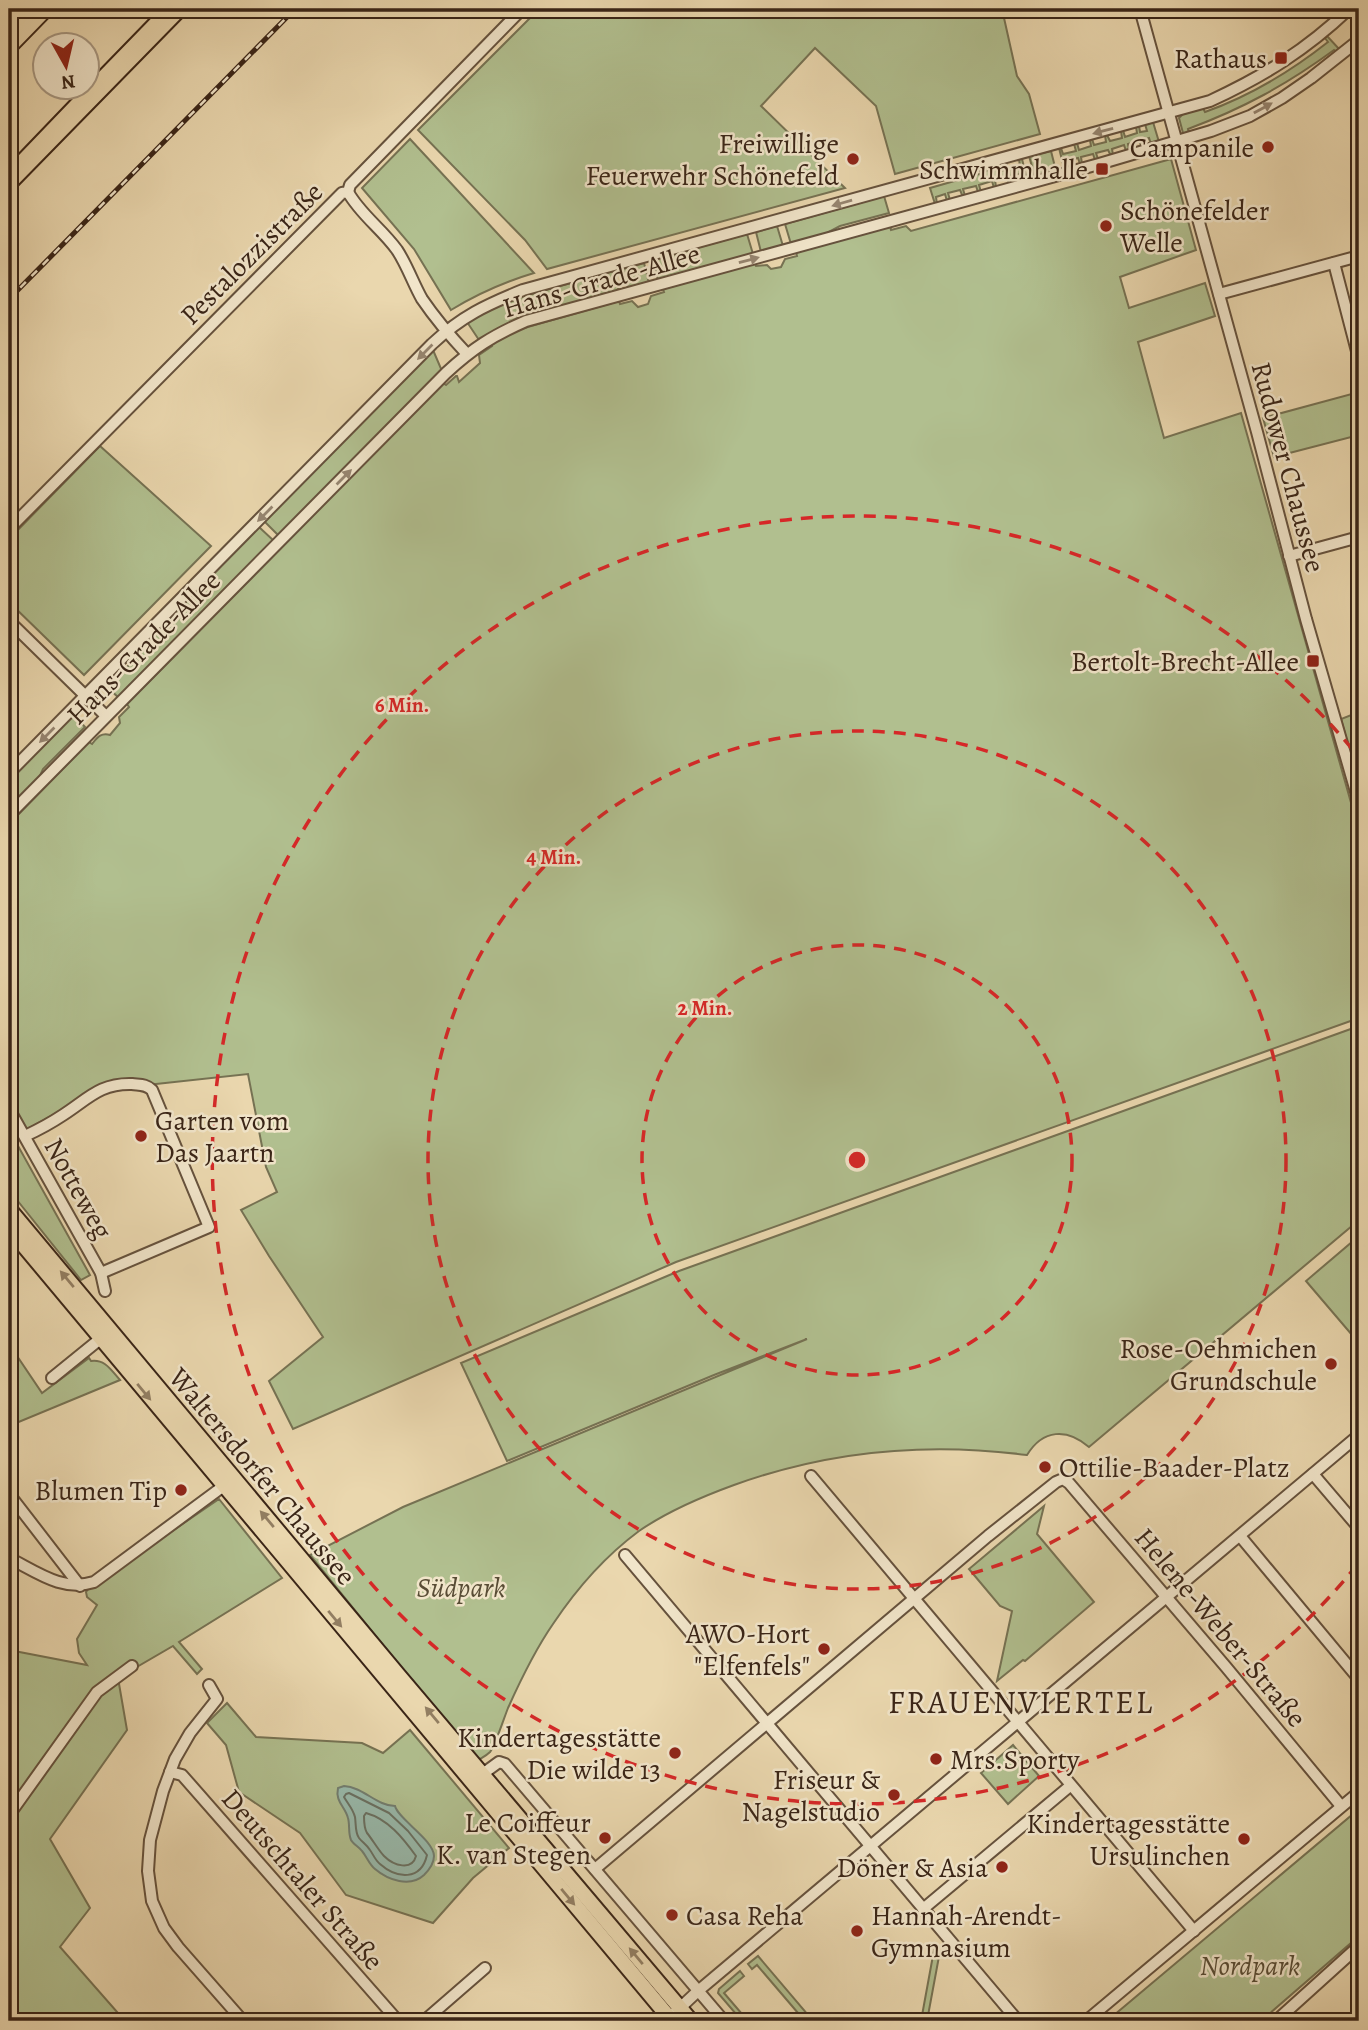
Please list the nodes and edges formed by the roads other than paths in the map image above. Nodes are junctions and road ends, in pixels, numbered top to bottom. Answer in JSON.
{"nodes":[{"id":1,"x":29,"y":9,"type":"edge"},
{"id":2,"x":46,"y":9,"type":"edge"},
{"id":3,"x":522,"y":9,"type":"edge"},
{"id":4,"x":1140,"y":9,"type":"edge"},
{"id":5,"x":1349,"y":9,"type":"edge"},
{"id":6,"x":9,"y":29,"type":"edge"},
{"id":7,"x":1359,"y":40,"type":"edge"},
{"id":8,"x":9,"y":47,"type":"edge"},
{"id":9,"x":1169,"y":113,"type":"junction"},
{"id":10,"x":1177,"y":142,"type":"junction"},
{"id":11,"x":348,"y":192,"type":"junction"},
{"id":12,"x":1359,"y":256,"type":"edge"},
{"id":13,"x":1334,"y":263,"type":"junction"},
{"id":14,"x":1219,"y":294,"type":"junction"},
{"id":15,"x":446,"y":331,"type":"junction"},
{"id":16,"x":467,"y":354,"type":"junction"},
{"id":17,"x":1359,"y":359,"type":"edge"},
{"id":18,"x":9,"y":529,"type":"edge"},
{"id":19,"x":1359,"y":537,"type":"edge"},
{"id":20,"x":1289,"y":556,"type":"junction"},
{"id":21,"x":9,"y":621,"type":"edge"},
{"id":22,"x":85,"y":696,"type":"junction"},
{"id":23,"x":106,"y":716,"type":"junction"},
{"id":24,"x":9,"y":773,"type":"edge"},
{"id":25,"x":1359,"y":802,"type":"edge"},
{"id":26,"x":9,"y":815,"type":"edge"},
{"id":27,"x":9,"y":1109,"type":"edge"},
{"id":28,"x":25,"y":1136,"type":"junction"},
{"id":29,"x":9,"y":1209,"type":"edge"},
{"id":30,"x":9,"y":1228,"type":"edge"},
{"id":31,"x":101,"y":1273,"type":"junction"},
{"id":32,"x":104,"y":1291,"type":"dead end"},
{"id":33,"x":105,"y":1336,"type":"junction"},
{"id":34,"x":52,"y":1378,"type":"dead end"},
{"id":35,"x":1359,"y":1435,"type":"edge"},
{"id":36,"x":1313,"y":1474,"type":"junction"},
{"id":37,"x":811,"y":1476,"type":"dead end"},
{"id":38,"x":229,"y":1482,"type":"junction"},
{"id":39,"x":9,"y":1494,"type":"edge"},
{"id":40,"x":1359,"y":1528,"type":"edge"},
{"id":41,"x":1240,"y":1536,"type":"junction"},
{"id":42,"x":625,"y":1555,"type":"dead end"},
{"id":43,"x":9,"y":1558,"type":"edge"},
{"id":44,"x":80,"y":1586,"type":"junction"},
{"id":45,"x":1166,"y":1598,"type":"junction"},
{"id":46,"x":915,"y":1599,"type":"junction"},
{"id":47,"x":132,"y":1666,"type":"dead end"},
{"id":48,"x":1359,"y":1679,"type":"edge"},
{"id":49,"x":209,"y":1685,"type":"dead end"},
{"id":50,"x":766,"y":1723,"type":"junction"},
{"id":51,"x":1018,"y":1723,"type":"junction"},
{"id":52,"x":170,"y":1772,"type":"junction"},
{"id":53,"x":477,"y":1778,"type":"junction"},
{"id":54,"x":1070,"y":1786,"type":"junction"},
{"id":55,"x":1359,"y":1792,"type":"edge"},
{"id":56,"x":1342,"y":1807,"type":"junction"},
{"id":57,"x":9,"y":1815,"type":"edge"},
{"id":58,"x":871,"y":1847,"type":"junction"},
{"id":59,"x":595,"y":1869,"type":"junction"},
{"id":60,"x":923,"y":1909,"type":"junction"},
{"id":61,"x":1194,"y":1931,"type":"junction"},
{"id":62,"x":1359,"y":1946,"type":"edge"},
{"id":63,"x":485,"y":1968,"type":"dead end"},
{"id":64,"x":698,"y":1991,"type":"junction"},
{"id":65,"x":672,"y":2017,"type":"edge"},
{"id":66,"x":243,"y":2021,"type":"edge"},
{"id":67,"x":398,"y":2021,"type":"edge"},
{"id":68,"x":424,"y":2021,"type":"edge"},
{"id":69,"x":691,"y":2021,"type":"edge"},
{"id":70,"x":724,"y":2021,"type":"edge"},
{"id":71,"x":1018,"y":2021,"type":"edge"},
{"id":72,"x":1086,"y":2021,"type":"edge"},
{"id":73,"x":1276,"y":2021,"type":"edge"}],
"edges":[{"from":1,"to":6,"type":"main road"},
{"from":2,"to":8,"type":"main road"},
{"from":3,"to":11,"type":"street","name":"Pestalozzistraße"},
{"from":4,"to":9,"type":"street","name":"Rudower Chaussee"},
{"from":5,"to":9,"type":"street","name":"Hans-Grade-Allee"},
{"from":10,"to":7,"type":"street","name":"Hans-Grade-Allee","one_way":true},
{"from":9,"to":10,"type":"street","name":"Rudower Chaussee"},
{"from":9,"to":15,"type":"street","name":"Hans-Grade-Allee","one_way":true},
{"from":10,"to":14,"type":"street","name":"Rudower Chaussee"},
{"from":16,"to":10,"type":"street","name":"Hans-Grade-Allee","one_way":true},
{"from":11,"to":15,"type":"street"},
{"from":11,"to":18,"type":"street","name":"Pestalozzistraße"},
{"from":12,"to":13,"type":"street"},
{"from":13,"to":14,"type":"street"},
{"from":13,"to":17,"type":"street"},
{"from":14,"to":20,"type":"street","name":"Rudower Chaussee"},
{"from":15,"to":16,"type":"street"},
{"from":15,"to":22,"type":"street","name":"Hans-Grade-Allee","one_way":true},
{"from":23,"to":16,"type":"street","name":"Hans-Grade-Allee","one_way":true},
{"from":19,"to":20,"type":"street"},
{"from":20,"to":25,"type":"street","name":"Rudower Chaussee"},
{"from":21,"to":22,"type":"street"},
{"from":22,"to":23,"type":"street"},
{"from":22,"to":24,"type":"street","name":"Hans-Grade-Allee","one_way":true},
{"from":23,"to":26,"type":"street","name":"Hans-Grade-Allee"},
{"from":27,"to":28,"type":"street","name":"Notteweg"},
{"from":28,"to":31,"type":"street","name":"Notteweg"},
{"from":28,"to":31,"type":"street"},
{"from":33,"to":29,"type":"main road","name":"Waltersdorfer Chaussee","one_way":true},
{"from":30,"to":33,"type":"main road","name":"Waltersdorfer Chaussee"},
{"from":31,"to":32,"type":"street","name":"Notteweg"},
{"from":33,"to":34,"type":"street"},
{"from":33,"to":38,"type":"main road","name":"Waltersdorfer Chaussee"},
{"from":35,"to":36,"type":"street"},
{"from":36,"to":40,"type":"street"},
{"from":36,"to":41,"type":"street"},
{"from":37,"to":46,"type":"street"},
{"from":38,"to":44,"type":"street"},
{"from":38,"to":53,"type":"main road","name":"Waltersdorfer Chaussee"},
{"from":39,"to":44,"type":"street"},
{"from":41,"to":45,"type":"street"},
{"from":41,"to":48,"type":"street"},
{"from":42,"to":50,"type":"street"},
{"from":43,"to":44,"type":"street"},
{"from":45,"to":46,"type":"street","name":"Helene-Weber-Straße"},
{"from":45,"to":51,"type":"street"},
{"from":45,"to":56,"type":"street","name":"Helene-Weber-Straße"},
{"from":46,"to":50,"type":"street"},
{"from":46,"to":51,"type":"street"},
{"from":47,"to":57,"type":"street"},
{"from":49,"to":52,"type":"street"},
{"from":50,"to":58,"type":"street"},
{"from":50,"to":59,"type":"street"},
{"from":51,"to":54,"type":"street"},
{"from":51,"to":58,"type":"street"},
{"from":52,"to":66,"type":"street"},
{"from":52,"to":67,"type":"street","name":"Deutschtaler Straße"},
{"from":53,"to":59,"type":"street"},
{"from":53,"to":65,"type":"main road","name":"Waltersdorfer Chaussee"},
{"from":54,"to":60,"type":"street"},
{"from":54,"to":61,"type":"street"},
{"from":55,"to":56,"type":"street"},
{"from":56,"to":61,"type":"street"},
{"from":58,"to":60,"type":"street"},
{"from":58,"to":64,"type":"street"},
{"from":59,"to":64,"type":"street"},
{"from":60,"to":71,"type":"street"},
{"from":61,"to":72,"type":"street"},
{"from":62,"to":73,"type":"street"},
{"from":63,"to":68,"type":"street"},
{"from":64,"to":65,"type":"street"},
{"from":64,"to":70,"type":"street"},
{"from":65,"to":69,"type":"main road","name":"Waltersdorfer Chaussee"}]}
